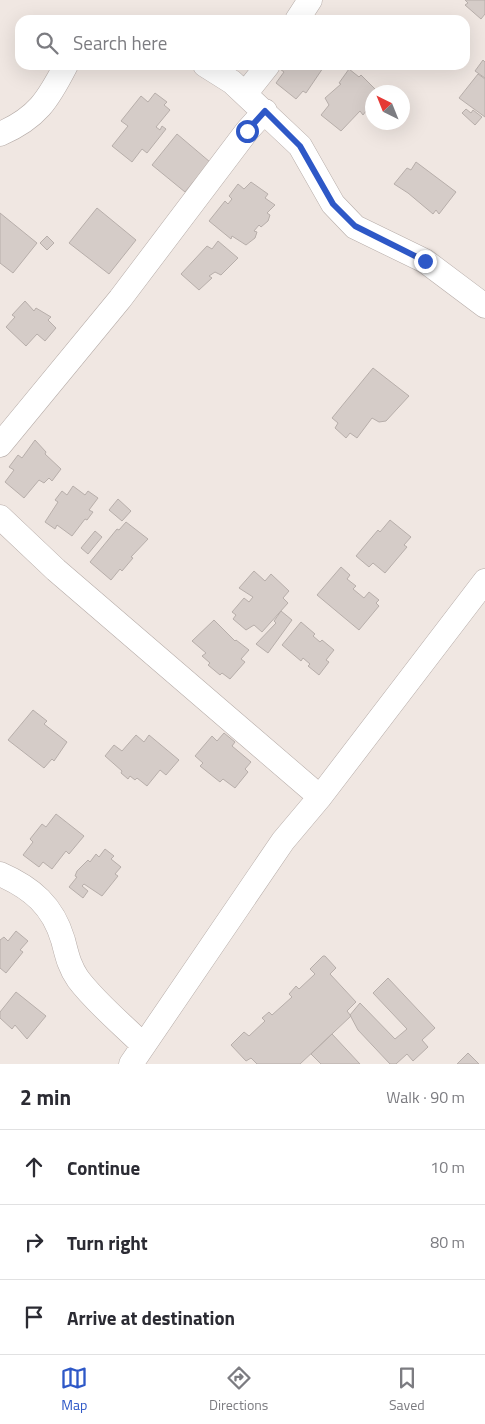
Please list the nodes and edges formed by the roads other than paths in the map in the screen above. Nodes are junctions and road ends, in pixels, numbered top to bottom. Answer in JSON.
{"nodes":[{"id":1,"x":310,"y":0,"type":"edge"},
{"id":2,"x":300,"y":15,"type":"edge"},
{"id":3,"x":63,"y":70,"type":"edge"},
{"id":4,"x":212,"y":70,"type":"edge"},
{"id":5,"x":264,"y":70,"type":"edge"},
{"id":6,"x":245,"y":94,"type":"junction"},
{"id":7,"x":265,"y":111,"type":"junction"},
{"id":8,"x":0,"y":134,"type":"edge"},
{"id":9,"x":485,"y":306,"type":"edge"},
{"id":10,"x":0,"y":445,"type":"edge"},
{"id":11,"x":0,"y":517,"type":"edge"},
{"id":12,"x":485,"y":582,"type":"edge"},
{"id":13,"x":320,"y":797,"type":"junction"},
{"id":14,"x":0,"y":874,"type":"edge"},
{"id":15,"x":137,"y":1054,"type":"edge"}],
"edges":[{"from":1,"to":2,"type":"street"},
{"from":3,"to":8,"type":"street"},
{"from":4,"to":6,"type":"street"},
{"from":5,"to":6,"type":"street"},
{"from":6,"to":7,"type":"street"},
{"from":7,"to":9,"type":"street"},
{"from":7,"to":10,"type":"street"},
{"from":11,"to":13,"type":"street"},
{"from":12,"to":13,"type":"street"},
{"from":13,"to":15,"type":"street"},
{"from":14,"to":15,"type":"street"}]}
